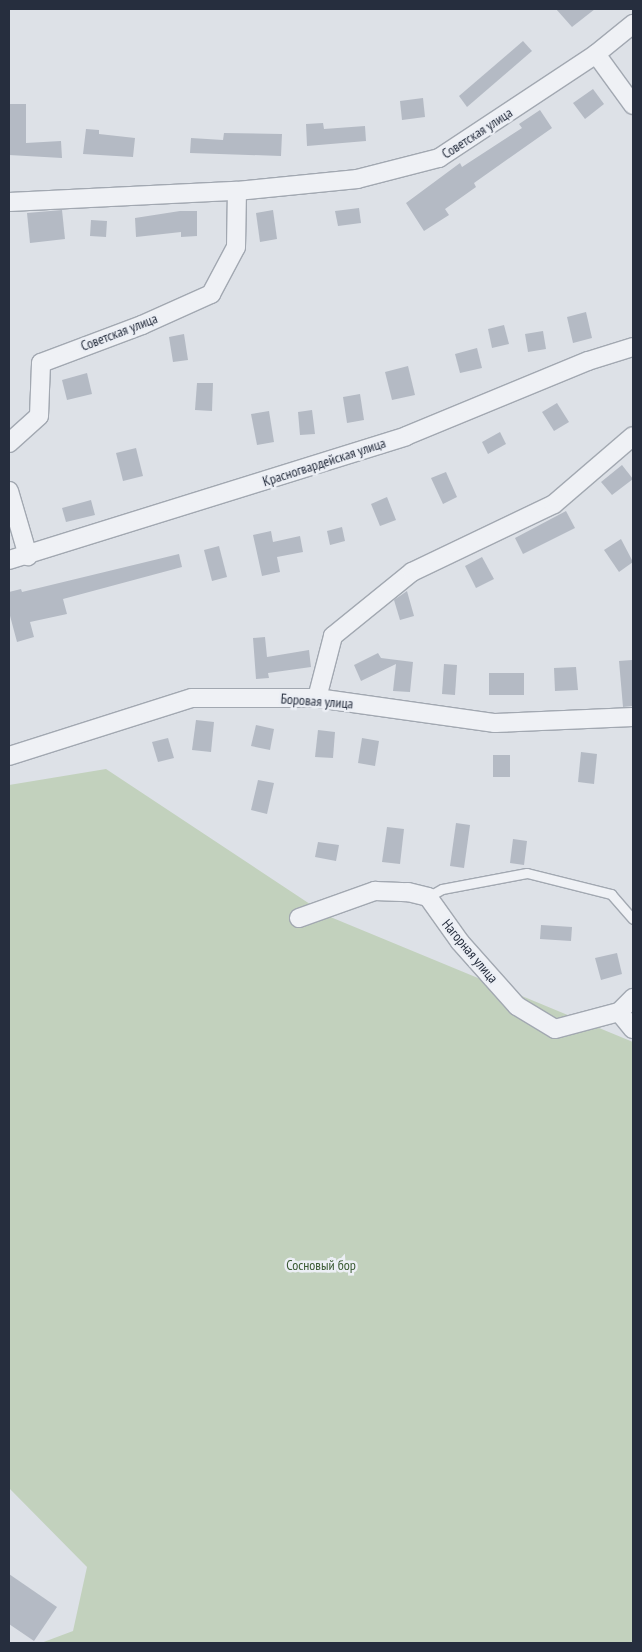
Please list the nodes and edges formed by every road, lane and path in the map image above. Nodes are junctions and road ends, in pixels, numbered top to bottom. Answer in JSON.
{"nodes":[{"id":1,"x":633,"y":24,"type":"edge"},
{"id":2,"x":596,"y":54,"type":"junction"},
{"id":3,"x":633,"y":105,"type":"edge"},
{"id":4,"x":237,"y":191,"type":"junction"},
{"id":5,"x":9,"y":202,"type":"edge"},
{"id":6,"x":633,"y":347,"type":"edge"},
{"id":7,"x":633,"y":436,"type":"edge"},
{"id":8,"x":9,"y":443,"type":"edge"},
{"id":9,"x":9,"y":491,"type":"edge"},
{"id":10,"x":28,"y":556,"type":"junction"},
{"id":11,"x":9,"y":560,"type":"edge"},
{"id":12,"x":317,"y":698,"type":"junction"},
{"id":13,"x":633,"y":717,"type":"edge"},
{"id":14,"x":9,"y":756,"type":"edge"},
{"id":15,"x":428,"y":897,"type":"junction"},
{"id":16,"x":299,"y":918,"type":"dead end"},
{"id":17,"x":633,"y":919,"type":"edge"},
{"id":18,"x":633,"y":998,"type":"edge"},
{"id":19,"x":619,"y":1012,"type":"junction"},
{"id":20,"x":633,"y":1030,"type":"edge"}],
"edges":[{"from":1,"to":2,"type":"street","name":"Советская улица"},
{"from":2,"to":3,"type":"street"},
{"from":2,"to":4,"type":"street","name":"Советская улица"},
{"from":4,"to":5,"type":"street","name":"Советская улица"},
{"from":4,"to":8,"type":"street","name":"Советская улица"},
{"from":6,"to":10,"type":"street","name":"Красногвардейская улица"},
{"from":7,"to":12,"type":"street"},
{"from":9,"to":10,"type":"street"},
{"from":10,"to":11,"type":"street","name":"Красногвардейская улица"},
{"from":12,"to":13,"type":"street","name":"Боровая улица"},
{"from":12,"to":14,"type":"street","name":"Боровая улица"},
{"from":15,"to":16,"type":"street"},
{"from":15,"to":17,"type":"lane"},
{"from":15,"to":19,"type":"street","name":"Нагорная улица"},
{"from":18,"to":19,"type":"street"},
{"from":19,"to":20,"type":"street"}]}
